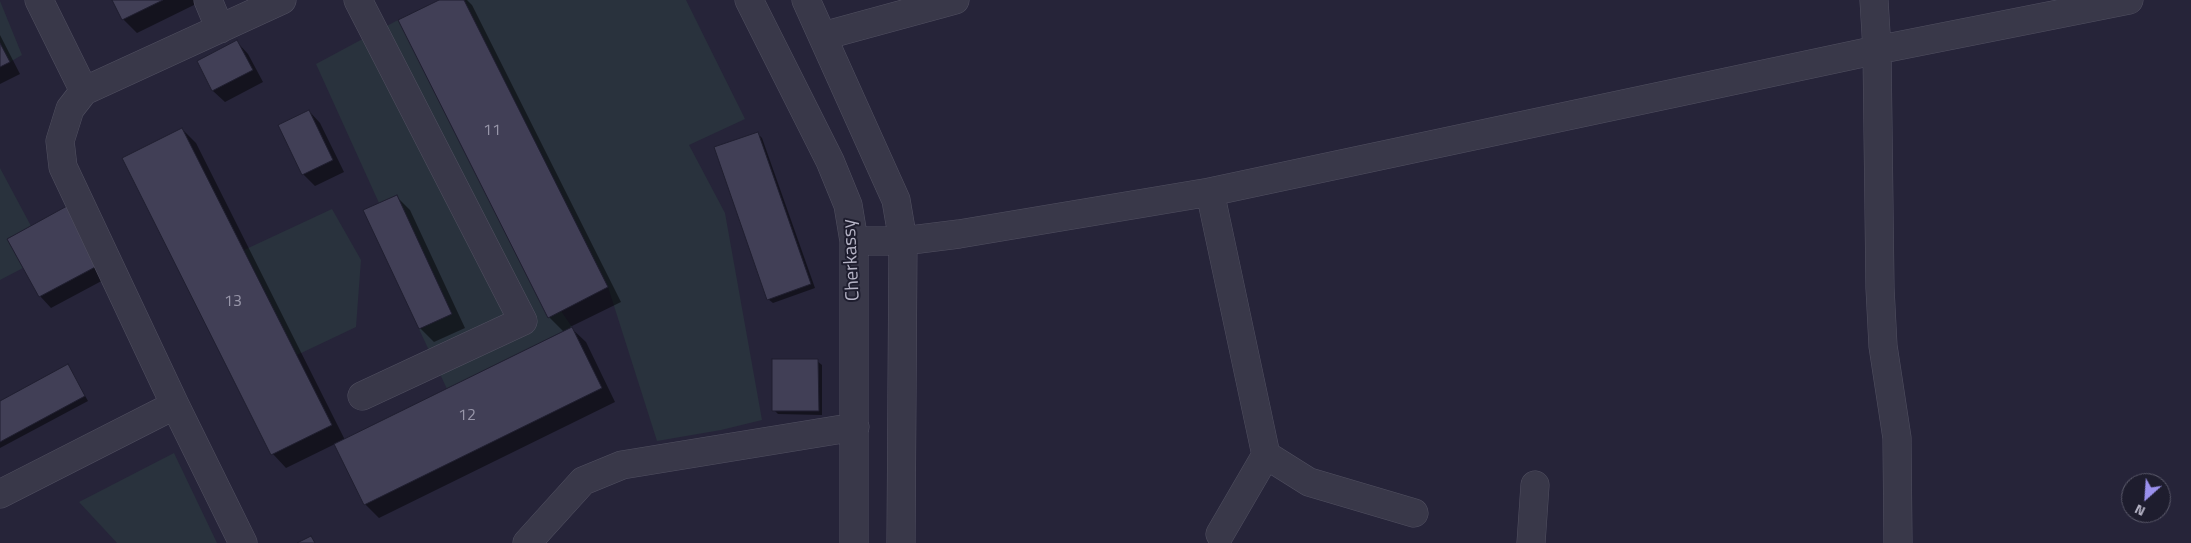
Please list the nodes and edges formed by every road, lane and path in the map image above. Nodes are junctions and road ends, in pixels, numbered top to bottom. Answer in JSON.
{"nodes":[{"id":1,"x":39,"y":0,"type":"edge"},
{"id":2,"x":208,"y":0,"type":"edge"},
{"id":3,"x":282,"y":0,"type":"edge"},
{"id":4,"x":358,"y":0,"type":"edge"},
{"id":5,"x":749,"y":0,"type":"edge"},
{"id":6,"x":806,"y":0,"type":"edge"},
{"id":7,"x":955,"y":0,"type":"edge"},
{"id":8,"x":1874,"y":0,"type":"edge"},
{"id":9,"x":2129,"y":0,"type":"edge"},
{"id":10,"x":220,"y":29,"type":"junction"},
{"id":11,"x":823,"y":36,"type":"junction"},
{"id":12,"x":1877,"y":50,"type":"junction"},
{"id":13,"x":84,"y":92,"type":"junction"},
{"id":14,"x":1210,"y":192,"type":"junction"},
{"id":15,"x":903,"y":240,"type":"junction"},
{"id":16,"x":854,"y":241,"type":"junction"},
{"id":17,"x":362,"y":396,"type":"dead end"},
{"id":18,"x":176,"y":405,"type":"junction"},
{"id":19,"x":856,"y":427,"type":"junction"},
{"id":20,"x":1266,"y":455,"type":"junction"},
{"id":21,"x":1535,"y":485,"type":"dead end"},
{"id":22,"x":0,"y":494,"type":"edge"},
{"id":23,"x":1414,"y":513,"type":"dead end"},
{"id":24,"x":1220,"y":534,"type":"dead end"},
{"id":25,"x":243,"y":543,"type":"edge"},
{"id":26,"x":527,"y":543,"type":"edge"},
{"id":27,"x":854,"y":543,"type":"edge"},
{"id":28,"x":901,"y":543,"type":"edge"},
{"id":29,"x":1531,"y":543,"type":"edge"},
{"id":30,"x":1898,"y":543,"type":"edge"}],
"edges":[{"from":1,"to":13,"type":"street"},
{"from":2,"to":10,"type":"street"},
{"from":3,"to":10,"type":"street"},
{"from":4,"to":17,"type":"street"},
{"from":5,"to":16,"type":"street","name":"Cherkassy"},
{"from":6,"to":11,"type":"street"},
{"from":7,"to":11,"type":"street"},
{"from":8,"to":12,"type":"street"},
{"from":9,"to":12,"type":"street"},
{"from":10,"to":13,"type":"street"},
{"from":11,"to":15,"type":"street"},
{"from":12,"to":14,"type":"street"},
{"from":12,"to":30,"type":"street"},
{"from":13,"to":18,"type":"street"},
{"from":14,"to":15,"type":"street"},
{"from":14,"to":20,"type":"street"},
{"from":15,"to":16,"type":"street"},
{"from":15,"to":28,"type":"street"},
{"from":16,"to":19,"type":"street","name":"Cherkassy"},
{"from":18,"to":22,"type":"street"},
{"from":18,"to":25,"type":"street"},
{"from":19,"to":26,"type":"street"},
{"from":19,"to":27,"type":"street","name":"Cherkassy"},
{"from":20,"to":23,"type":"street"},
{"from":20,"to":24,"type":"street"},
{"from":21,"to":29,"type":"street"}]}
